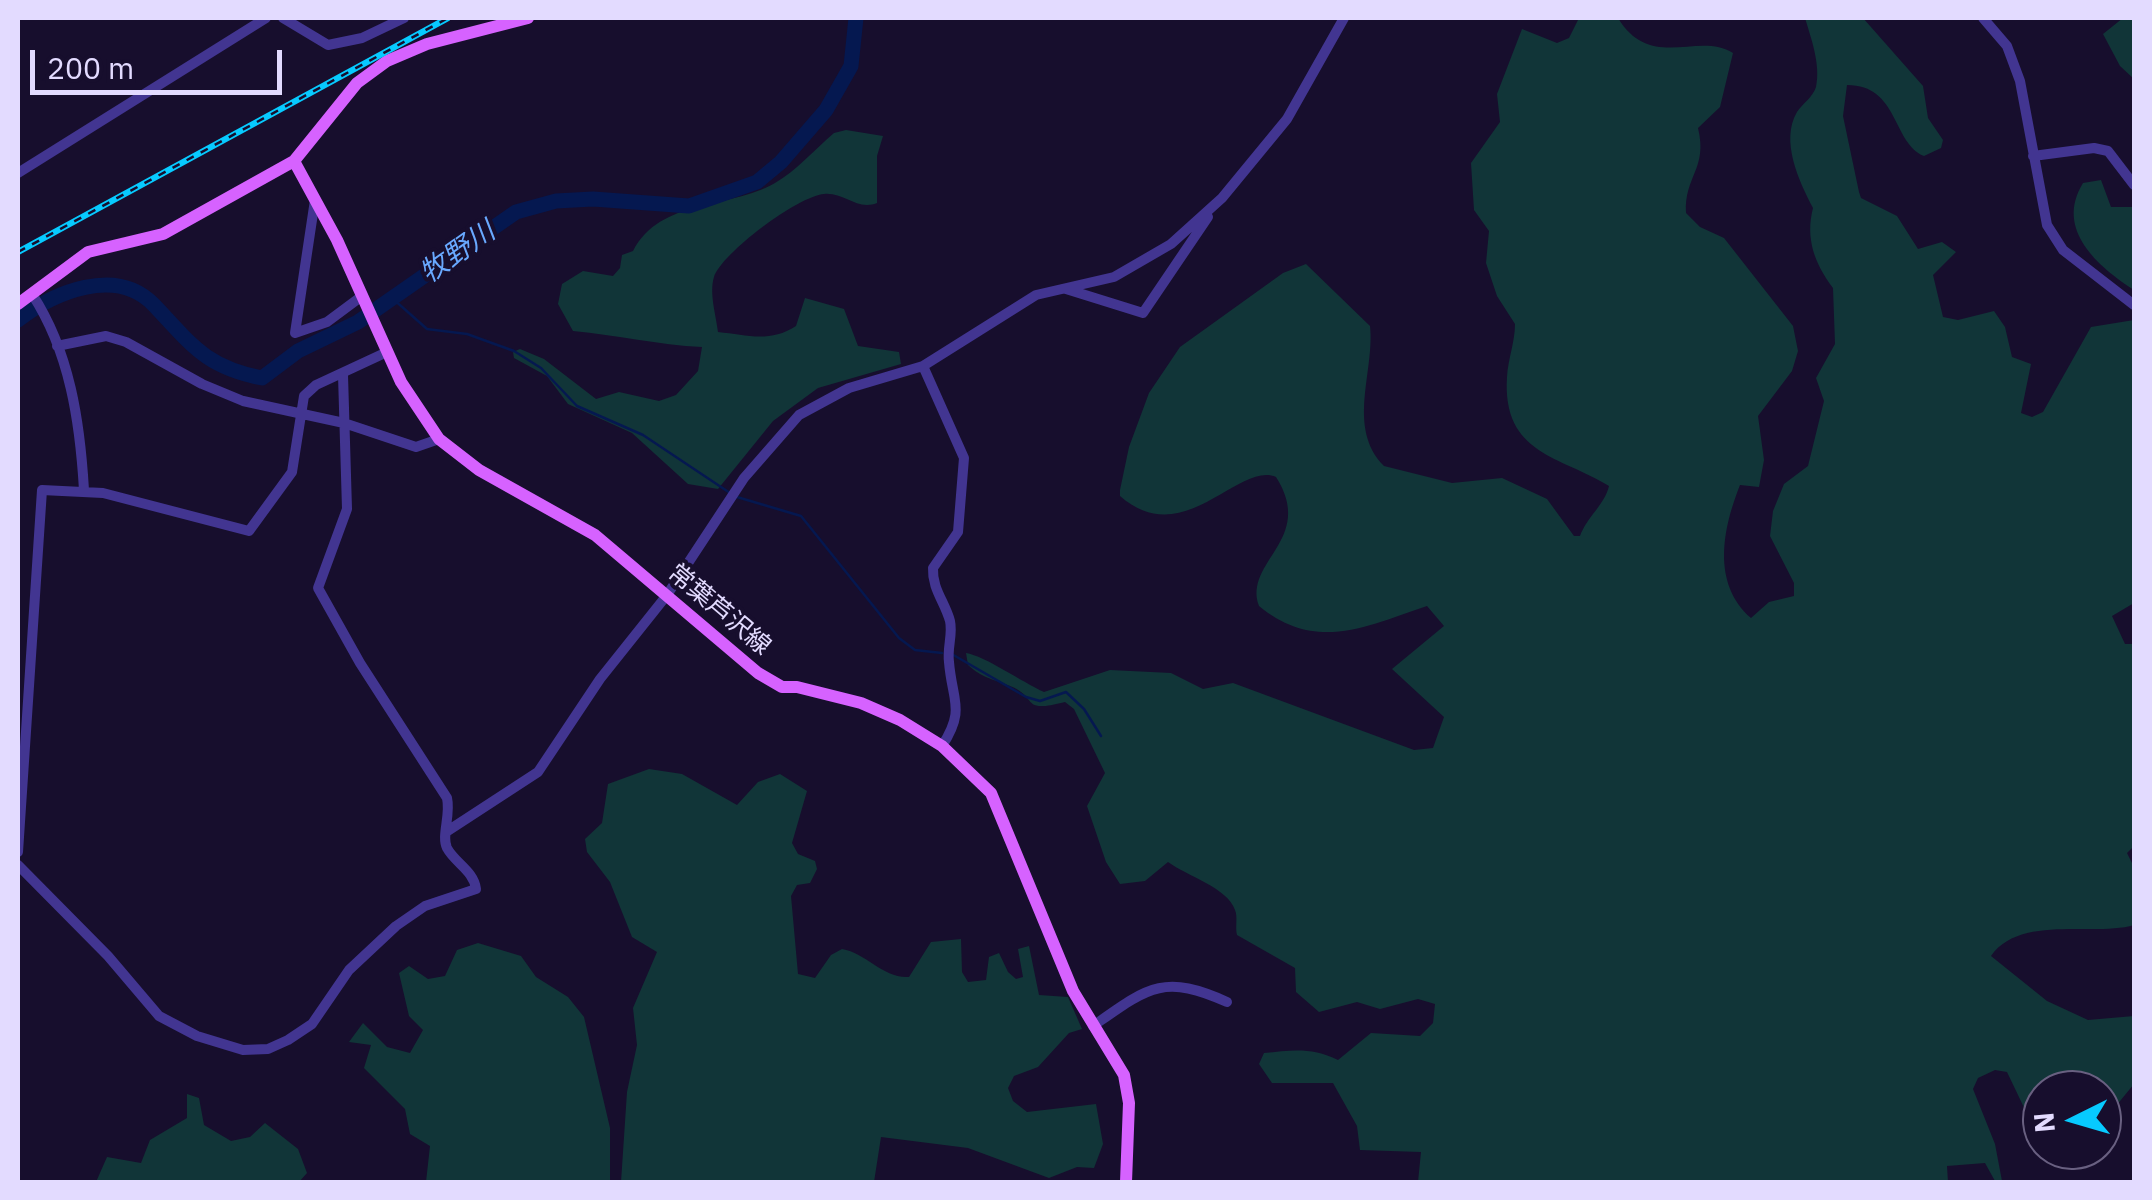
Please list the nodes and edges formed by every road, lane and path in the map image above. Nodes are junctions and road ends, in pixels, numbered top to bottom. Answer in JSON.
{"nodes":[{"id":1,"x":266,"y":18,"type":"edge"},
{"id":2,"x":283,"y":18,"type":"edge"},
{"id":3,"x":404,"y":18,"type":"edge"},
{"id":4,"x":528,"y":18,"type":"edge"},
{"id":5,"x":1344,"y":18,"type":"edge"},
{"id":6,"x":1983,"y":18,"type":"edge"},
{"id":7,"x":2033,"y":156,"type":"junction"},
{"id":8,"x":294,"y":160,"type":"junction"},
{"id":9,"x":18,"y":173,"type":"edge"},
{"id":10,"x":2134,"y":186,"type":"edge"},
{"id":11,"x":315,"y":200,"type":"junction"},
{"id":12,"x":1216,"y":203,"type":"junction"},
{"id":13,"x":1065,"y":289,"type":"junction"},
{"id":14,"x":362,"y":296,"type":"junction"},
{"id":15,"x":34,"y":297,"type":"junction"},
{"id":16,"x":18,"y":304,"type":"edge"},
{"id":17,"x":2134,"y":306,"type":"edge"},
{"id":18,"x":55,"y":342,"type":"junction"},
{"id":19,"x":387,"y":352,"type":"junction"},
{"id":20,"x":923,"y":366,"type":"junction"},
{"id":21,"x":343,"y":375,"type":"junction"},
{"id":22,"x":299,"y":413,"type":"junction"},
{"id":23,"x":344,"y":424,"type":"junction"},
{"id":24,"x":439,"y":439,"type":"junction"},
{"id":25,"x":84,"y":490,"type":"junction"},
{"id":26,"x":667,"y":595,"type":"junction"},
{"id":27,"x":942,"y":746,"type":"junction"},
{"id":28,"x":18,"y":824,"type":"edge"},
{"id":29,"x":446,"y":832,"type":"junction"},
{"id":30,"x":18,"y":852,"type":"edge"},
{"id":31,"x":18,"y":866,"type":"edge"},
{"id":32,"x":1227,"y":1002,"type":"dead end"},
{"id":33,"x":1093,"y":1026,"type":"junction"},
{"id":34,"x":1126,"y":1182,"type":"edge"}],
"edges":[{"from":1,"to":9,"type":"street"},
{"from":2,"to":3,"type":"street"},
{"from":4,"to":8,"type":"main road"},
{"from":5,"to":12,"type":"street"},
{"from":6,"to":7,"type":"street"},
{"from":7,"to":10,"type":"street"},
{"from":7,"to":17,"type":"street"},
{"from":8,"to":11,"type":"main road","name":"常葉芦沢線"},
{"from":8,"to":15,"type":"main road"},
{"from":11,"to":14,"type":"main road","name":"常葉芦沢線"},
{"from":11,"to":14,"type":"street"},
{"from":12,"to":13,"type":"street"},
{"from":12,"to":13,"type":"street"},
{"from":13,"to":20,"type":"street"},
{"from":14,"to":19,"type":"main road","name":"常葉芦沢線"},
{"from":15,"to":16,"type":"main road"},
{"from":15,"to":18,"type":"street"},
{"from":18,"to":22,"type":"street"},
{"from":18,"to":25,"type":"street"},
{"from":19,"to":21,"type":"street"},
{"from":19,"to":24,"type":"main road","name":"常葉芦沢線"},
{"from":20,"to":26,"type":"street"},
{"from":20,"to":27,"type":"street"},
{"from":21,"to":22,"type":"street"},
{"from":21,"to":23,"type":"street"},
{"from":22,"to":23,"type":"street"},
{"from":22,"to":25,"type":"street"},
{"from":23,"to":24,"type":"street"},
{"from":23,"to":29,"type":"street"},
{"from":24,"to":26,"type":"main road","name":"常葉芦沢線"},
{"from":25,"to":28,"type":"street"},
{"from":26,"to":27,"type":"main road","name":"常葉芦沢線"},
{"from":26,"to":29,"type":"street"},
{"from":27,"to":33,"type":"main road","name":"常葉芦沢線"},
{"from":28,"to":30,"type":"street"},
{"from":29,"to":31,"type":"street"},
{"from":32,"to":33,"type":"street"},
{"from":33,"to":34,"type":"main road","name":"常葉芦沢線"}]}
